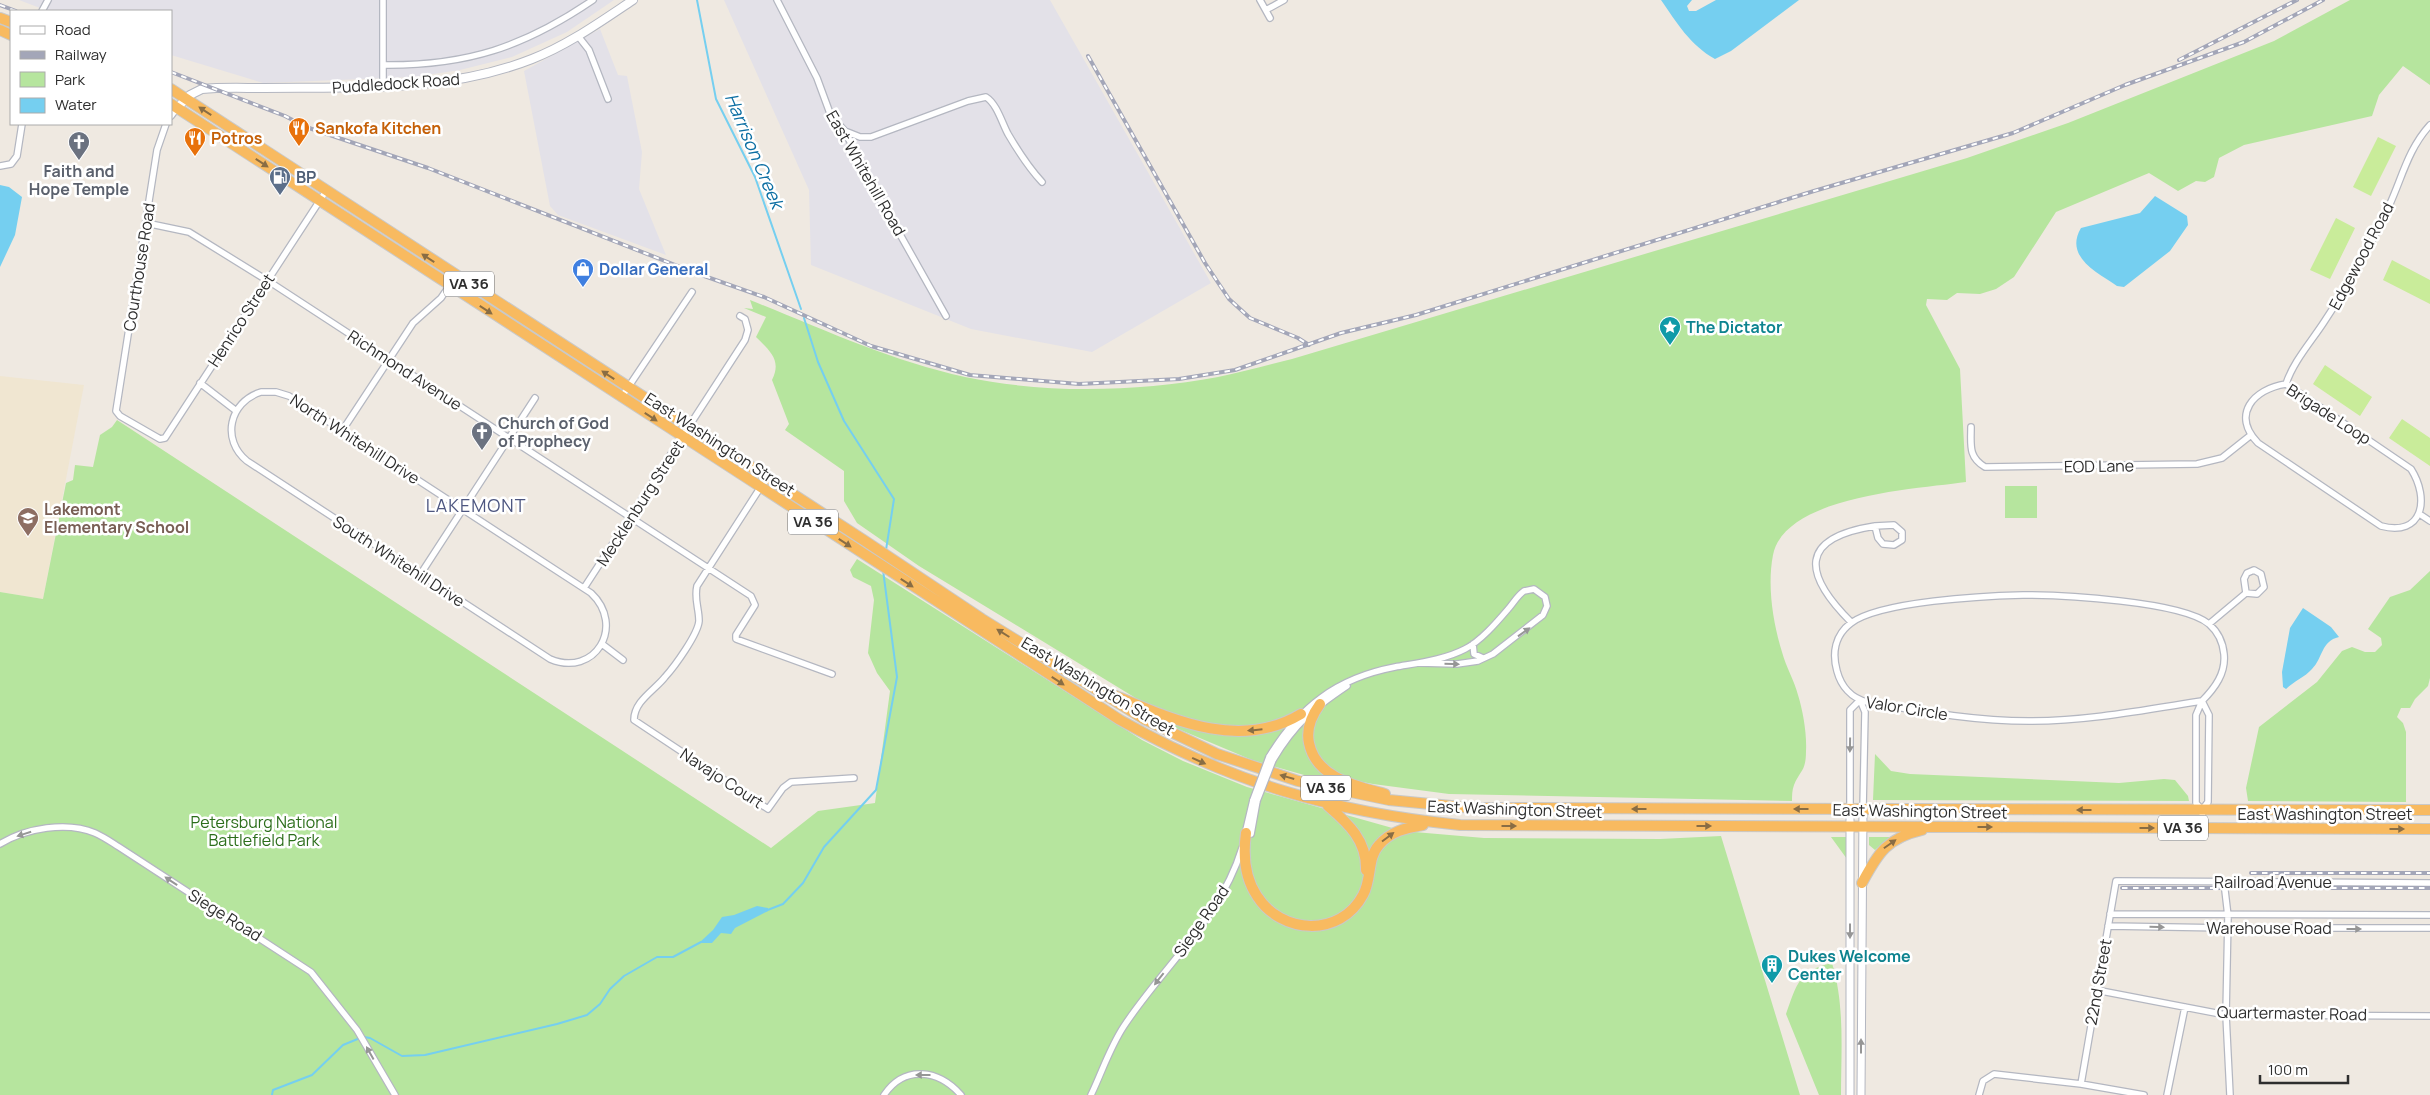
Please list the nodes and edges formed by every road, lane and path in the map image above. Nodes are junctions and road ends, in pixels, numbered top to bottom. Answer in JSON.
{"nodes":[{"id":1,"x":383,"y":0,"type":"edge"},
{"id":2,"x":593,"y":0,"type":"edge"},
{"id":3,"x":632,"y":0,"type":"edge"},
{"id":4,"x":777,"y":0,"type":"edge"},
{"id":5,"x":1260,"y":0,"type":"edge"},
{"id":6,"x":1284,"y":0,"type":"edge"},
{"id":7,"x":1266,"y":10,"type":"junction"},
{"id":8,"x":1270,"y":18,"type":"dead end"},
{"id":9,"x":578,"y":36,"type":"junction"},
{"id":10,"x":383,"y":65,"type":"junction"},
{"id":11,"x":383,"y":86,"type":"junction"},
{"id":12,"x":172,"y":91,"type":"edge"},
{"id":13,"x":186,"y":98,"type":"junction"},
{"id":14,"x":608,"y":99,"type":"dead end"},
{"id":15,"x":173,"y":109,"type":"edge"},
{"id":16,"x":22,"y":125,"type":"edge"},
{"id":17,"x":166,"y":125,"type":"edge"},
{"id":18,"x":2430,"y":125,"type":"edge"},
{"id":19,"x":845,"y":131,"type":"junction"},
{"id":20,"x":0,"y":166,"type":"edge"},
{"id":21,"x":1042,"y":182,"type":"dead end"},
{"id":22,"x":326,"y":191,"type":"junction"},
{"id":23,"x":319,"y":201,"type":"junction"},
{"id":24,"x":146,"y":223,"type":"junction"},
{"id":25,"x":456,"y":276,"type":"junction"},
{"id":26,"x":268,"y":281,"type":"junction"},
{"id":27,"x":450,"y":286,"type":"junction"},
{"id":28,"x":692,"y":292,"type":"dead end"},
{"id":29,"x":740,"y":316,"type":"dead end"},
{"id":30,"x":946,"y":316,"type":"dead end"},
{"id":31,"x":388,"y":359,"type":"junction"},
{"id":32,"x":200,"y":383,"type":"junction"},
{"id":33,"x":2286,"y":384,"type":"junction"},
{"id":34,"x":628,"y":388,"type":"junction"},
{"id":35,"x":535,"y":398,"type":"dead end"},
{"id":36,"x":621,"y":398,"type":"junction"},
{"id":37,"x":235,"y":410,"type":"junction"},
{"id":38,"x":689,"y":427,"type":"junction"},
{"id":39,"x":1971,"y":427,"type":"dead end"},
{"id":40,"x":342,"y":431,"type":"junction"},
{"id":41,"x":2251,"y":436,"type":"junction"},
{"id":42,"x":508,"y":438,"type":"junction"},
{"id":43,"x":682,"y":438,"type":"junction"},
{"id":44,"x":163,"y":439,"type":"joint"},
{"id":45,"x":767,"y":477,"type":"junction"},
{"id":46,"x":760,"y":488,"type":"junction"},
{"id":47,"x":463,"y":509,"type":"junction"},
{"id":48,"x":2421,"y":515,"type":"junction"},
{"id":49,"x":630,"y":517,"type":"junction"},
{"id":50,"x":2430,"y":521,"type":"edge"},
{"id":51,"x":1875,"y":526,"type":"junction"},
{"id":52,"x":707,"y":568,"type":"junction"},
{"id":53,"x":420,"y":575,"type":"junction"},
{"id":54,"x":584,"y":588,"type":"junction"},
{"id":55,"x":2246,"y":593,"type":"junction"},
{"id":56,"x":1852,"y":622,"type":"junction"},
{"id":57,"x":2209,"y":624,"type":"junction"},
{"id":58,"x":602,"y":644,"type":"junction"},
{"id":59,"x":1473,"y":644,"type":"junction"},
{"id":60,"x":1483,"y":658,"type":"junction"},
{"id":61,"x":623,"y":660,"type":"dead end"},
{"id":62,"x":1419,"y":663,"type":"junction"},
{"id":63,"x":832,"y":674,"type":"dead end"},
{"id":64,"x":1355,"y":680,"type":"junction"},
{"id":65,"x":1079,"y":681,"type":"junction"},
{"id":66,"x":1860,"y":700,"type":"junction"},
{"id":67,"x":2202,"y":701,"type":"junction"},
{"id":68,"x":1320,"y":704,"type":"junction"},
{"id":69,"x":1301,"y":714,"type":"junction"},
{"id":70,"x":1271,"y":758,"type":"junction"},
{"id":71,"x":854,"y":778,"type":"dead end"},
{"id":72,"x":1325,"y":804,"type":"junction"},
{"id":73,"x":1422,"y":804,"type":"junction"},
{"id":74,"x":1850,"y":810,"type":"junction"},
{"id":75,"x":1863,"y":810,"type":"junction"},
{"id":76,"x":2202,"y":810,"type":"junction"},
{"id":77,"x":2430,"y":810,"type":"edge"},
{"id":78,"x":1438,"y":823,"type":"junction"},
{"id":79,"x":1851,"y":826,"type":"junction"},
{"id":80,"x":1862,"y":826,"type":"junction"},
{"id":81,"x":1936,"y":827,"type":"junction"},
{"id":82,"x":2203,"y":828,"type":"junction"},
{"id":83,"x":2430,"y":829,"type":"edge"},
{"id":84,"x":1248,"y":834,"type":"junction"},
{"id":85,"x":0,"y":844,"type":"edge"},
{"id":86,"x":2116,"y":881,"type":"joint"},
{"id":87,"x":1862,"y":882,"type":"junction"},
{"id":88,"x":2224,"y":882,"type":"junction"},
{"id":89,"x":2430,"y":883,"type":"edge"},
{"id":90,"x":1862,"y":907,"type":"junction"},
{"id":91,"x":1850,"y":908,"type":"junction"},
{"id":92,"x":2110,"y":914,"type":"junction"},
{"id":93,"x":2430,"y":914,"type":"edge"},
{"id":94,"x":2228,"y":916,"type":"junction"},
{"id":95,"x":2108,"y":926,"type":"junction"},
{"id":96,"x":2228,"y":928,"type":"junction"},
{"id":97,"x":2430,"y":928,"type":"edge"},
{"id":98,"x":2096,"y":990,"type":"junction"},
{"id":99,"x":2185,"y":1007,"type":"junction"},
{"id":100,"x":2226,"y":1015,"type":"junction"},
{"id":101,"x":2430,"y":1016,"type":"edge"},
{"id":102,"x":2081,"y":1084,"type":"junction"},
{"id":103,"x":395,"y":1095,"type":"edge"},
{"id":104,"x":884,"y":1095,"type":"edge"},
{"id":105,"x":961,"y":1095,"type":"edge"},
{"id":106,"x":1091,"y":1095,"type":"edge"},
{"id":107,"x":1850,"y":1095,"type":"edge"},
{"id":108,"x":1861,"y":1095,"type":"edge"},
{"id":109,"x":1979,"y":1095,"type":"edge"},
{"id":110,"x":2144,"y":1095,"type":"edge"},
{"id":111,"x":2166,"y":1095,"type":"edge"},
{"id":112,"x":2230,"y":1095,"type":"edge"}],
"edges":[{"from":1,"to":10,"type":"street"},
{"from":2,"to":10,"type":"street"},
{"from":3,"to":9,"type":"main road","name":"Puddledock Road"},
{"from":4,"to":19,"type":"street","name":"East Whitehill Road"},
{"from":5,"to":7,"type":"street"},
{"from":6,"to":7,"type":"street"},
{"from":7,"to":8,"type":"street"},
{"from":9,"to":11,"type":"main road","name":"Puddledock Road"},
{"from":9,"to":14,"type":"street"},
{"from":10,"to":11,"type":"street"},
{"from":11,"to":13,"type":"main road","name":"Puddledock Road"},
{"from":12,"to":13,"type":"highway","name":"East Washington Street","number":"VA 36"},
{"from":13,"to":15,"type":"main road","name":"Puddledock Road"},
{"from":22,"to":13,"type":"highway","name":"East Washington Street","number":"VA 36","one_way":true},
{"from":15,"to":23,"type":"highway","name":"East Washington Street","number":"VA 36","one_way":true},
{"from":16,"to":20,"type":"street"},
{"from":17,"to":24,"type":"street","name":"Courthouse Road"},
{"from":18,"to":33,"type":"street","name":"Edgewood Road"},
{"from":19,"to":21,"type":"street"},
{"from":19,"to":30,"type":"street","name":"East Whitehill Road"},
{"from":22,"to":23,"type":"street","name":"Henrico Street"},
{"from":25,"to":22,"type":"highway","name":"East Washington Street","number":"VA 36","one_way":true},
{"from":23,"to":26,"type":"street","name":"Henrico Street"},
{"from":23,"to":27,"type":"highway","name":"East Washington Street","number":"VA 36"},
{"from":24,"to":26,"type":"street","name":"Richmond Avenue"},
{"from":24,"to":44,"type":"street","name":"Courthouse Road"},
{"from":25,"to":27,"type":"street"},
{"from":34,"to":25,"type":"highway","name":"East Washington Street","number":"VA 36","one_way":true},
{"from":26,"to":31,"type":"street","name":"Richmond Avenue"},
{"from":26,"to":32,"type":"street","name":"Henrico Street"},
{"from":27,"to":31,"type":"street"},
{"from":27,"to":36,"type":"highway","name":"East Washington Street","number":"VA 36","one_way":true},
{"from":28,"to":34,"type":"street"},
{"from":29,"to":38,"type":"street","name":"Mecklenburg Street"},
{"from":31,"to":40,"type":"street"},
{"from":31,"to":42,"type":"street","name":"Richmond Avenue"},
{"from":32,"to":37,"type":"street"},
{"from":32,"to":44,"type":"street","name":"Henrico Street"},
{"from":33,"to":41,"type":"street","name":"Brigade Loop"},
{"from":33,"to":48,"type":"street","name":"Brigade Loop"},
{"from":34,"to":36,"type":"street"},
{"from":34,"to":38,"type":"highway","name":"East Washington Street","number":"VA 36"},
{"from":35,"to":42,"type":"street"},
{"from":36,"to":43,"type":"highway","name":"East Washington Street","number":"VA 36","one_way":true},
{"from":37,"to":40,"type":"street","name":"North Whitehill Drive"},
{"from":37,"to":53,"type":"street","name":"South Whitehill Drive"},
{"from":38,"to":43,"type":"street","name":"Mecklenburg Street"},
{"from":38,"to":45,"type":"highway","name":"East Washington Street","number":"VA 36"},
{"from":39,"to":41,"type":"street","name":"EOD Lane"},
{"from":40,"to":47,"type":"street","name":"North Whitehill Drive"},
{"from":41,"to":48,"type":"street"},
{"from":42,"to":47,"type":"street"},
{"from":42,"to":49,"type":"street","name":"Richmond Avenue"},
{"from":43,"to":46,"type":"highway","name":"East Washington Street","number":"VA 36"},
{"from":43,"to":49,"type":"street","name":"Mecklenburg Street"},
{"from":45,"to":46,"type":"street"},
{"from":65,"to":45,"type":"highway","name":"East Washington Street","number":"VA 36","one_way":true},
{"from":46,"to":52,"type":"street"},
{"from":46,"to":72,"type":"highway","name":"East Washington Street","number":"VA 36","one_way":true},
{"from":47,"to":53,"type":"street"},
{"from":47,"to":54,"type":"street","name":"North Whitehill Drive"},
{"from":48,"to":50,"type":"street"},
{"from":49,"to":52,"type":"street","name":"Richmond Avenue"},
{"from":49,"to":54,"type":"street","name":"Mecklenburg Street"},
{"from":51,"to":51,"type":"street"},
{"from":51,"to":56,"type":"street"},
{"from":52,"to":63,"type":"street","name":"Richmond Avenue"},
{"from":52,"to":71,"type":"street","name":"Navajo Court"},
{"from":53,"to":58,"type":"street","name":"South Whitehill Drive"},
{"from":54,"to":58,"type":"street","name":"North Whitehill Drive"},
{"from":55,"to":55,"type":"street"},
{"from":55,"to":57,"type":"street"},
{"from":56,"to":57,"type":"street"},
{"from":56,"to":66,"type":"street","name":"Valor Circle"},
{"from":57,"to":67,"type":"street"},
{"from":58,"to":61,"type":"street"},
{"from":59,"to":60,"type":"street"},
{"from":60,"to":59,"type":"street","name":"Siege Road","one_way":true},
{"from":59,"to":62,"type":"street","name":"Siege Road"},
{"from":62,"to":60,"type":"street","name":"Siege Road","one_way":true},
{"from":62,"to":64,"type":"street","name":"Siege Road"},
{"from":64,"to":68,"type":"street","name":"Siege Road"},
{"from":64,"to":69,"type":"street","name":"Siege Road"},
{"from":69,"to":65,"type":"highway","one_way":true},
{"from":73,"to":65,"type":"highway","name":"East Washington Street","number":"VA 36","one_way":true},
{"from":66,"to":67,"type":"street","name":"Valor Circle"},
{"from":66,"to":74,"type":"street","one_way":true},
{"from":66,"to":75,"type":"street"},
{"from":67,"to":76,"type":"street"},
{"from":67,"to":76,"type":"street"},
{"from":68,"to":70,"type":"street","name":"Siege Road"},
{"from":68,"to":73,"type":"highway"},
{"from":69,"to":70,"type":"street","name":"Siege Road"},
{"from":70,"to":84,"type":"street","name":"Siege Road","bridge":true},
{"from":72,"to":78,"type":"highway","name":"East Washington Street","number":"VA 36"},
{"from":72,"to":84,"type":"highway"},
{"from":74,"to":73,"type":"highway","name":"East Washington Street","number":"VA 36","one_way":true},
{"from":74,"to":75,"type":"highway","name":"East Washington Street","number":"VA 36"},
{"from":74,"to":79,"type":"street"},
{"from":76,"to":75,"type":"highway","name":"East Washington Street","number":"VA 36","one_way":true},
{"from":75,"to":80,"type":"street"},
{"from":76,"to":77,"type":"highway","name":"East Washington Street","number":"VA 36"},
{"from":76,"to":82,"type":"street"},
{"from":78,"to":79,"type":"highway","name":"East Washington Street","number":"VA 36","one_way":true},
{"from":84,"to":78,"type":"highway","one_way":true},
{"from":79,"to":80,"type":"highway","name":"East Washington Street","number":"VA 36"},
{"from":79,"to":91,"type":"street"},
{"from":80,"to":81,"type":"highway","name":"East Washington Street","number":"VA 36"},
{"from":80,"to":87,"type":"street"},
{"from":81,"to":82,"type":"highway","name":"East Washington Street","number":"VA 36","one_way":true},
{"from":87,"to":81,"type":"highway","one_way":true},
{"from":82,"to":83,"type":"highway","name":"East Washington Street","number":"VA 36","one_way":true},
{"from":84,"to":106,"type":"street","name":"Siege Road","one_way":true},
{"from":103,"to":85,"type":"street","name":"Siege Road","one_way":true},
{"from":86,"to":88,"type":"street","name":"Railroad Avenue"},
{"from":86,"to":92,"type":"street","name":"22nd Street"},
{"from":87,"to":90,"type":"street"},
{"from":88,"to":89,"type":"street","name":"Railroad Avenue"},
{"from":88,"to":94,"type":"street"},
{"from":90,"to":91,"type":"street"},
{"from":108,"to":90,"type":"street","one_way":true},
{"from":91,"to":107,"type":"street","one_way":true},
{"from":92,"to":94,"type":"street","name":"Warehouse Road"},
{"from":92,"to":95,"type":"street","name":"22nd Street"},
{"from":93,"to":94,"type":"street","name":"Warehouse Road"},
{"from":94,"to":96,"type":"street"},
{"from":95,"to":96,"type":"street","name":"Warehouse Road","one_way":true},
{"from":95,"to":98,"type":"street","name":"22nd Street"},
{"from":96,"to":97,"type":"street","name":"Warehouse Road","one_way":true},
{"from":96,"to":100,"type":"street"},
{"from":98,"to":99,"type":"street","name":"Quartermaster Road"},
{"from":98,"to":102,"type":"street","name":"22nd Street"},
{"from":99,"to":100,"type":"street","name":"Quartermaster Road"},
{"from":99,"to":111,"type":"street"},
{"from":100,"to":101,"type":"street","name":"Quartermaster Road"},
{"from":100,"to":112,"type":"street"},
{"from":102,"to":109,"type":"street"},
{"from":102,"to":110,"type":"street"},
{"from":105,"to":104,"type":"street","one_way":true}]}
